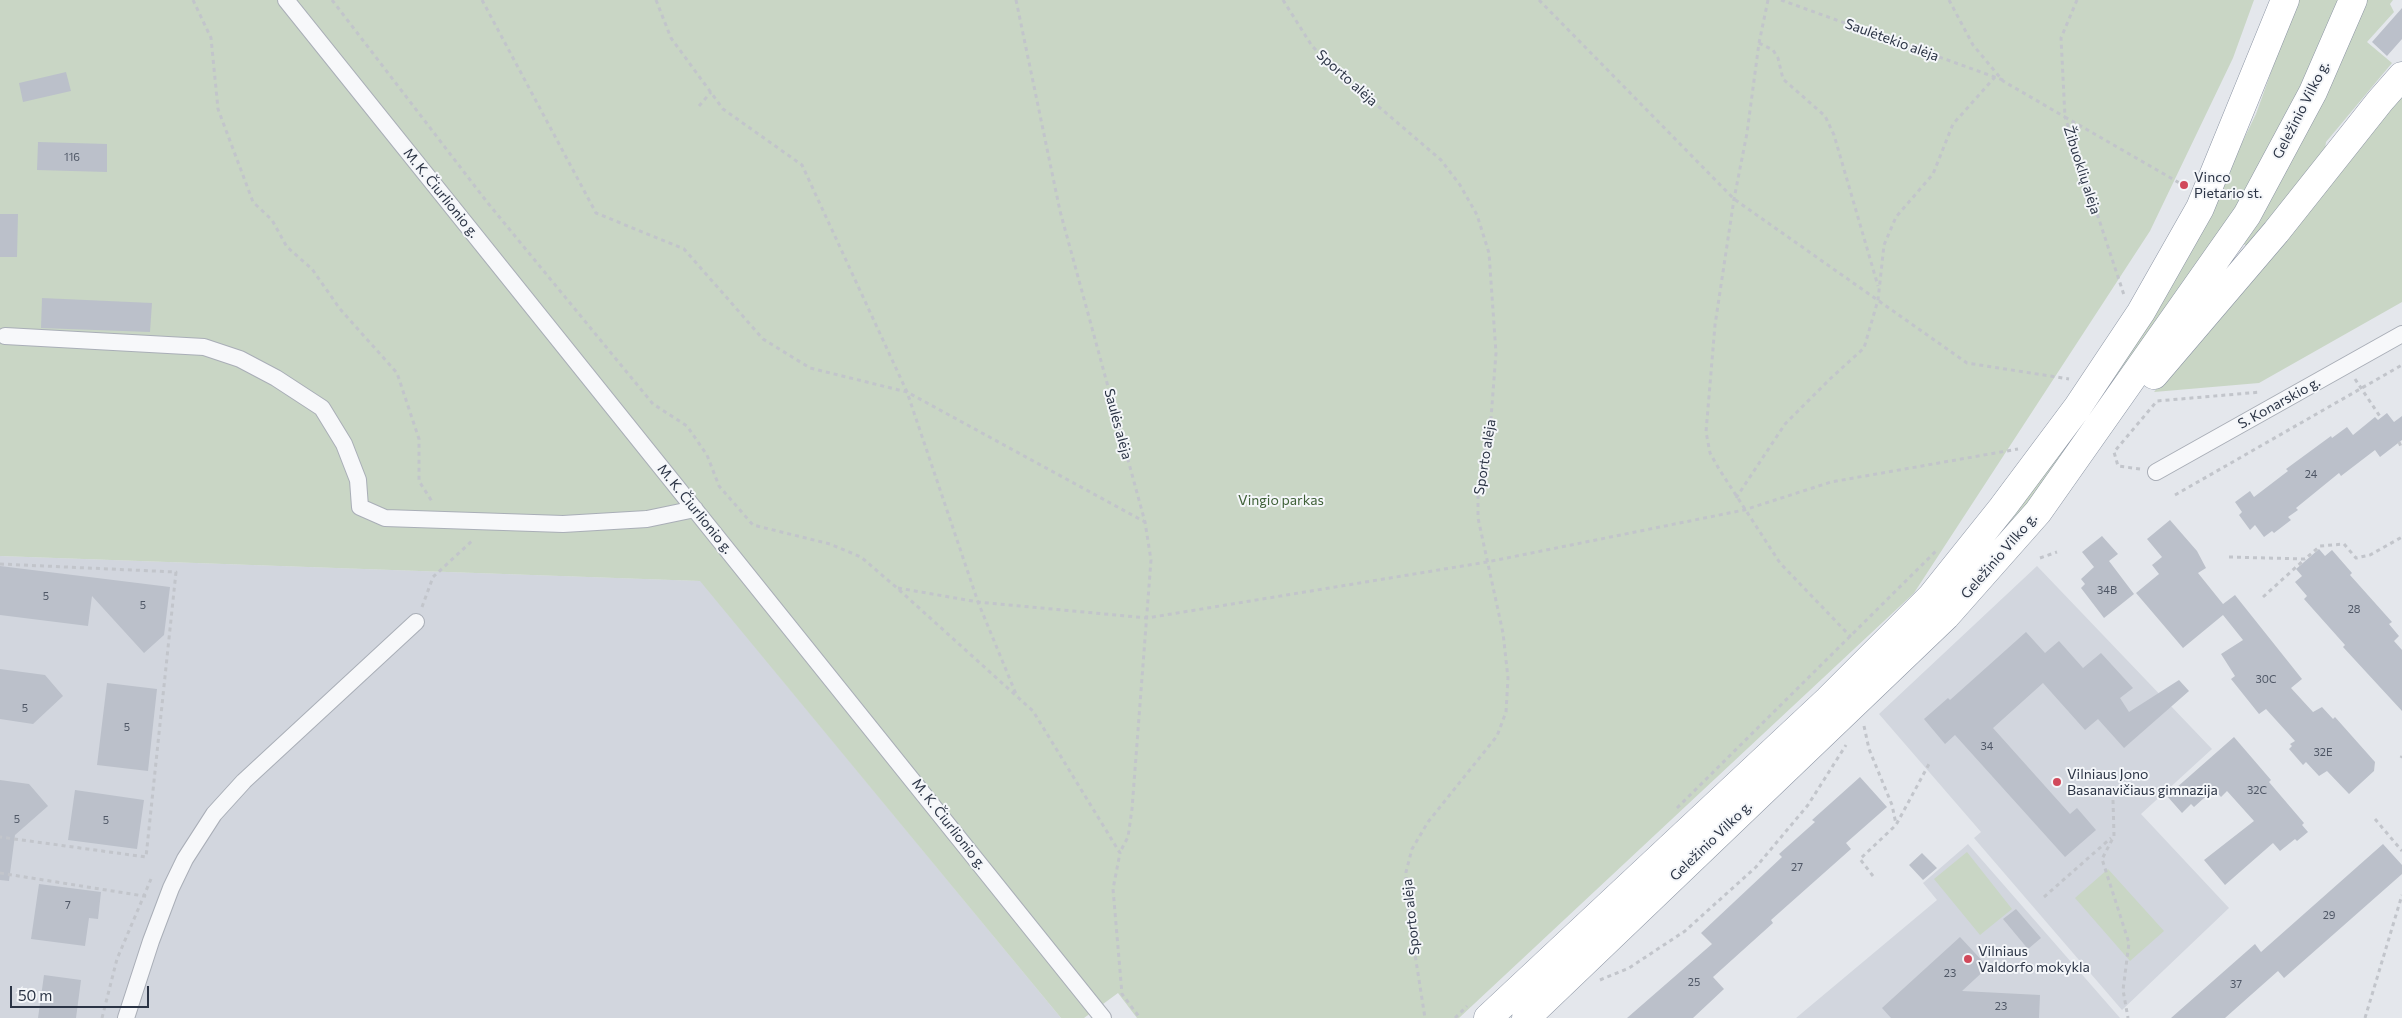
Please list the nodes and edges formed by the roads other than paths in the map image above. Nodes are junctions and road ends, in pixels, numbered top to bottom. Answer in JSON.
{"nodes":[{"id":1,"x":286,"y":0,"type":"edge"},
{"id":2,"x":2285,"y":0,"type":"edge"},
{"id":3,"x":2352,"y":0,"type":"edge"},
{"id":4,"x":2402,"y":76,"type":"edge"},
{"id":5,"x":2402,"y":334,"type":"edge"},
{"id":6,"x":5,"y":336,"type":"dead end"},
{"id":7,"x":2156,"y":472,"type":"road end"},
{"id":8,"x":695,"y":509,"type":"junction"},
{"id":9,"x":2038,"y":512,"type":"junction"},
{"id":10,"x":416,"y":622,"type":"road end"},
{"id":11,"x":1479,"y":1011,"type":"edge"},
{"id":12,"x":126,"y":1018,"type":"edge"},
{"id":13,"x":1103,"y":1018,"type":"edge"},
{"id":14,"x":1526,"y":1018,"type":"edge"}],
"edges":[{"from":1,"to":8,"type":"street","name":"M. K. Čiurlionio g."},
{"from":2,"to":11,"type":"highway","name":"Geležinio Vilko g."},
{"from":3,"to":9,"type":"highway","name":"Geležinio Vilko g."},
{"from":4,"to":9,"type":"highway"},
{"from":5,"to":7,"type":"street","name":"S. Konarskio g."},
{"from":6,"to":8,"type":"street"},
{"from":8,"to":13,"type":"street","name":"M. K. Čiurlionio g."},
{"from":9,"to":14,"type":"highway","name":"Geležinio Vilko g."},
{"from":10,"to":12,"type":"street"}]}
